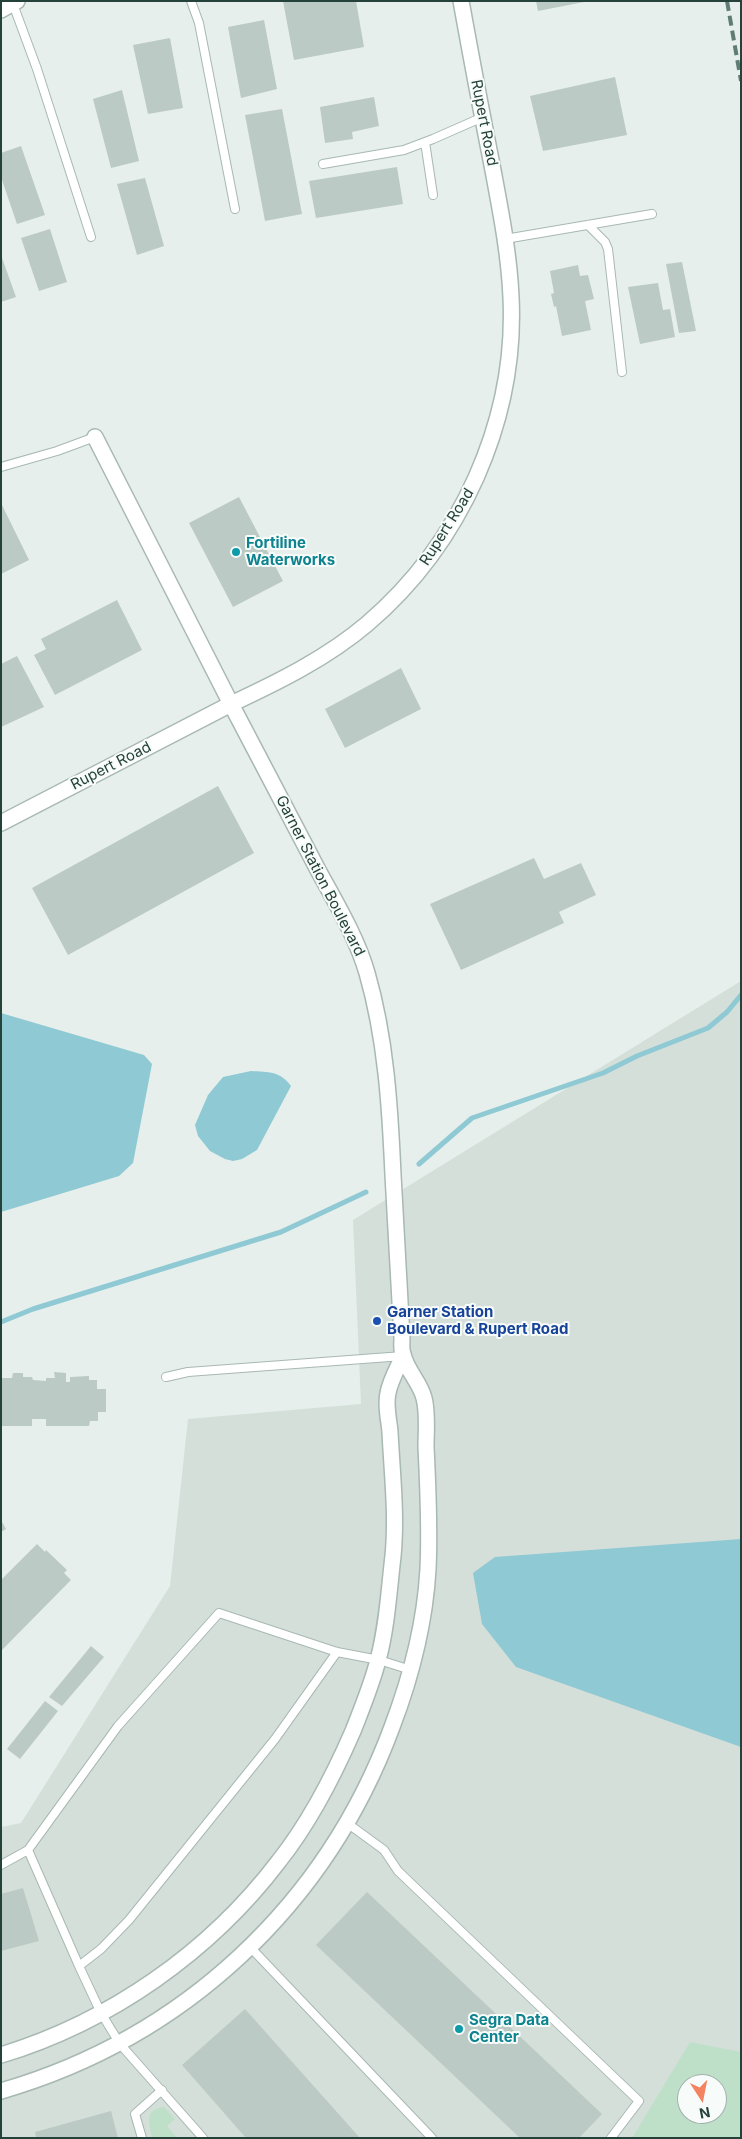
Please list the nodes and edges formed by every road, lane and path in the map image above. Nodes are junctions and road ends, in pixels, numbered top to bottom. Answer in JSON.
{"nodes":[{"id":1,"x":191,"y":1,"type":"edge"},
{"id":2,"x":461,"y":1,"type":"edge"},
{"id":3,"x":10,"y":5,"type":"edge"},
{"id":4,"x":483,"y":117,"type":"junction"},
{"id":5,"x":425,"y":142,"type":"junction"},
{"id":6,"x":323,"y":164,"type":"dead end"},
{"id":7,"x":433,"y":195,"type":"dead end"},
{"id":8,"x":235,"y":209,"type":"dead end"},
{"id":9,"x":652,"y":214,"type":"dead end"},
{"id":10,"x":588,"y":225,"type":"junction"},
{"id":11,"x":92,"y":237,"type":"dead end"},
{"id":12,"x":505,"y":239,"type":"junction"},
{"id":13,"x":622,"y":372,"type":"dead end"},
{"id":14,"x":96,"y":437,"type":"joint"},
{"id":15,"x":1,"y":467,"type":"edge"},
{"id":16,"x":231,"y":704,"type":"junction"},
{"id":17,"x":1,"y":823,"type":"edge"},
{"id":18,"x":403,"y":1356,"type":"junction"},
{"id":19,"x":166,"y":1377,"type":"dead end"},
{"id":20,"x":337,"y":1652,"type":"junction"},
{"id":21,"x":379,"y":1660,"type":"junction"},
{"id":22,"x":411,"y":1670,"type":"junction"},
{"id":23,"x":347,"y":1823,"type":"junction"},
{"id":24,"x":28,"y":1850,"type":"junction"},
{"id":25,"x":1,"y":1865,"type":"edge"},
{"id":26,"x":250,"y":1947,"type":"junction"},
{"id":27,"x":79,"y":1966,"type":"junction"},
{"id":28,"x":101,"y":2013,"type":"junction"},
{"id":29,"x":120,"y":2044,"type":"junction"},
{"id":30,"x":1,"y":2055,"type":"edge"},
{"id":31,"x":1,"y":2090,"type":"edge"},
{"id":32,"x":162,"y":2090,"type":"junction"},
{"id":33,"x":142,"y":2138,"type":"edge"},
{"id":34,"x":203,"y":2138,"type":"edge"},
{"id":35,"x":432,"y":2138,"type":"edge"},
{"id":36,"x":611,"y":2138,"type":"edge"}],
"edges":[{"from":1,"to":8,"type":"lane"},
{"from":2,"to":4,"type":"street","name":"Rupert Road"},
{"from":3,"to":11,"type":"lane"},
{"from":4,"to":5,"type":"lane"},
{"from":4,"to":12,"type":"street","name":"Rupert Road"},
{"from":5,"to":6,"type":"lane"},
{"from":5,"to":7,"type":"lane"},
{"from":9,"to":10,"type":"lane"},
{"from":10,"to":12,"type":"lane"},
{"from":10,"to":13,"type":"lane"},
{"from":12,"to":16,"type":"street","name":"Rupert Road"},
{"from":14,"to":15,"type":"lane"},
{"from":14,"to":16,"type":"street","name":"Garner Station Boulevard"},
{"from":16,"to":17,"type":"street","name":"Rupert Road"},
{"from":16,"to":18,"type":"street","name":"Garner Station Boulevard"},
{"from":18,"to":19,"type":"lane"},
{"from":18,"to":21,"type":"street","name":"Garner Station Boulevard"},
{"from":18,"to":22,"type":"street","name":"Garner Station Boulevard"},
{"from":20,"to":21,"type":"lane"},
{"from":20,"to":24,"type":"lane"},
{"from":20,"to":27,"type":"lane"},
{"from":21,"to":22,"type":"lane"},
{"from":21,"to":28,"type":"street","name":"Garner Station Boulevard"},
{"from":22,"to":23,"type":"street","name":"Garner Station Boulevard"},
{"from":23,"to":26,"type":"street","name":"Garner Station Boulevard"},
{"from":23,"to":36,"type":"lane"},
{"from":24,"to":25,"type":"lane"},
{"from":24,"to":27,"type":"lane"},
{"from":26,"to":29,"type":"street","name":"Garner Station Boulevard"},
{"from":26,"to":35,"type":"lane"},
{"from":27,"to":28,"type":"lane"},
{"from":28,"to":29,"type":"lane"},
{"from":28,"to":30,"type":"street","name":"Garner Station Boulevard"},
{"from":29,"to":31,"type":"street","name":"Garner Station Boulevard"},
{"from":29,"to":32,"type":"lane"},
{"from":32,"to":33,"type":"lane"},
{"from":32,"to":34,"type":"lane"}]}
